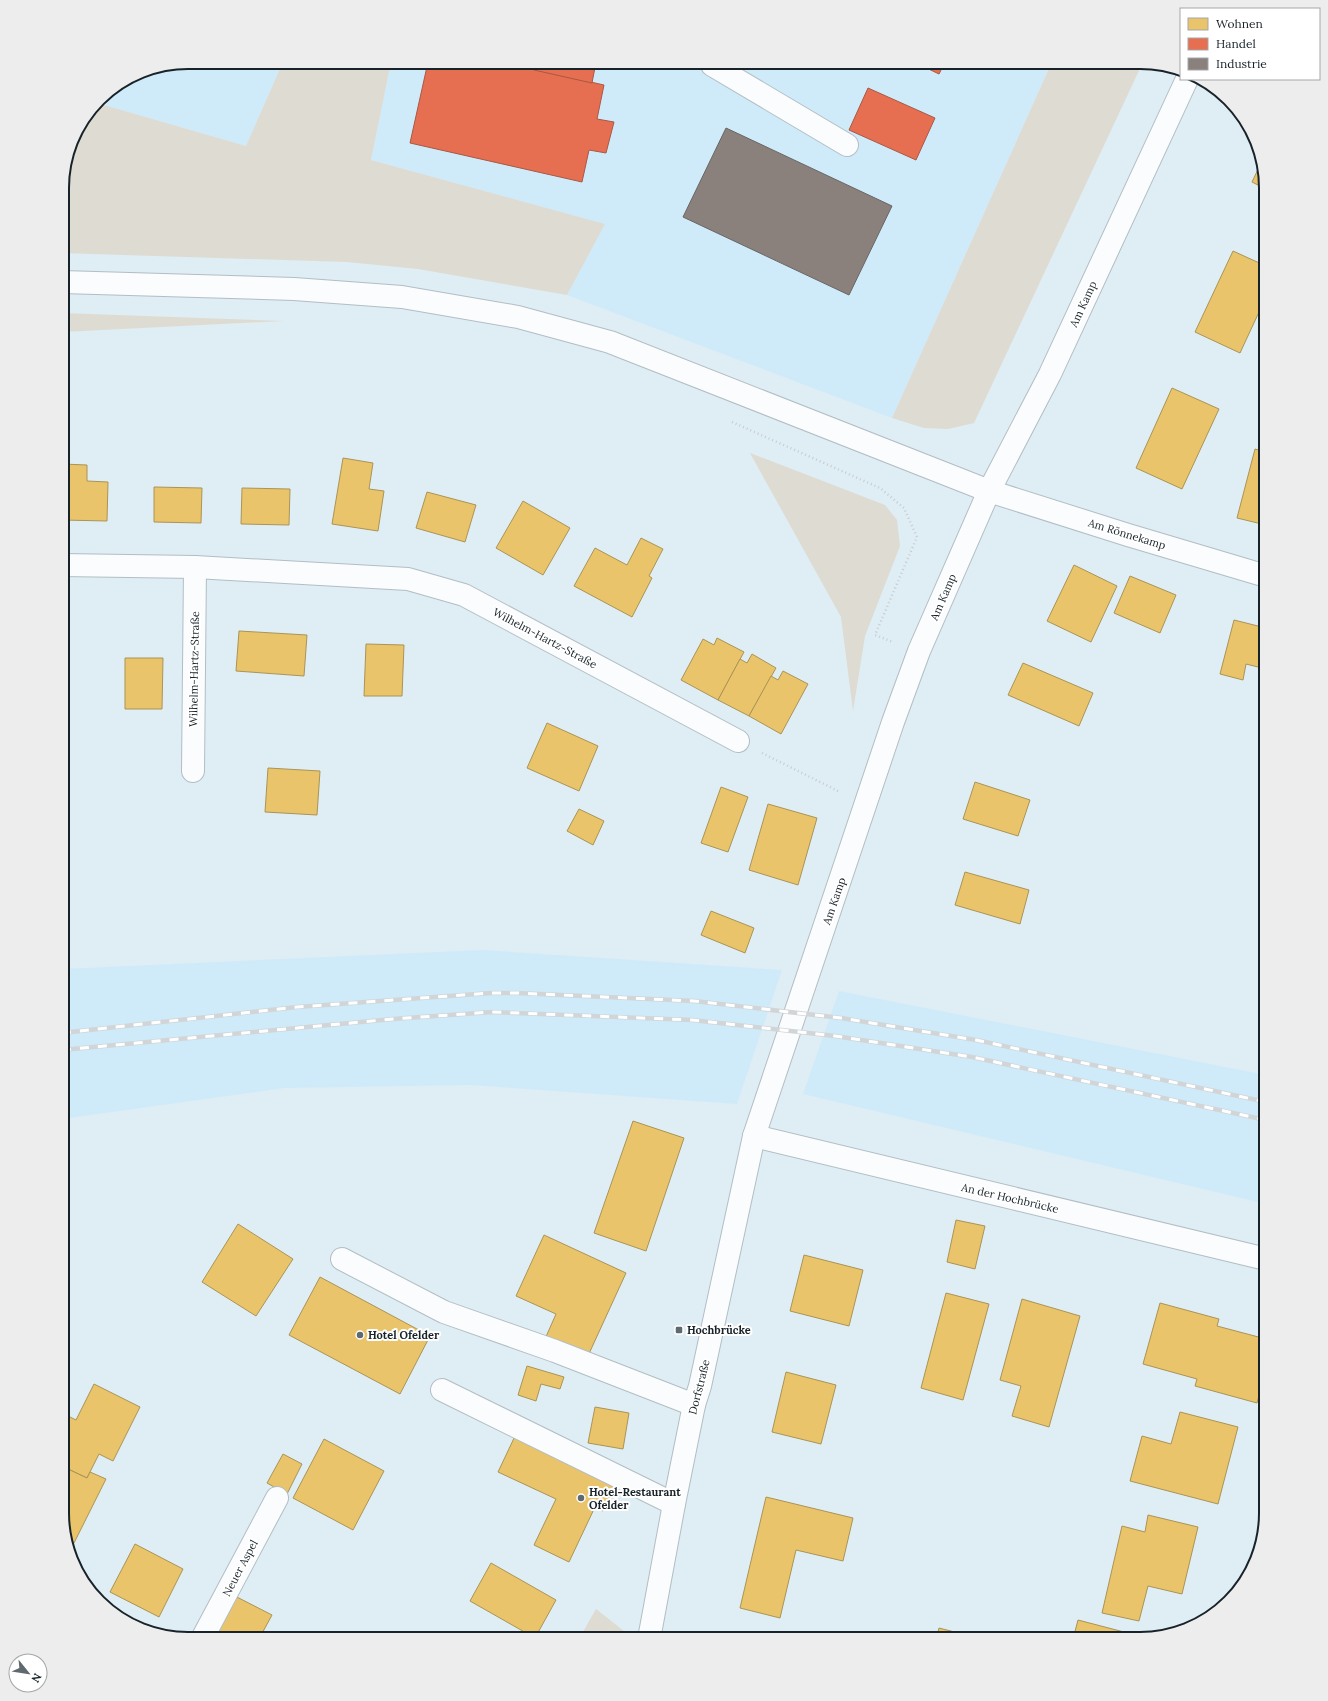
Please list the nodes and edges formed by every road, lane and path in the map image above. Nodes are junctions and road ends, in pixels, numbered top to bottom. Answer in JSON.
{"nodes":[{"id":1,"x":719,"y":69,"type":"edge"},
{"id":2,"x":1187,"y":80,"type":"edge"},
{"id":3,"x":847,"y":145,"type":"dead end"},
{"id":4,"x":69,"y":282,"type":"edge"},
{"id":5,"x":730,"y":422,"type":"dead end"},
{"id":6,"x":989,"y":491,"type":"junction"},
{"id":7,"x":69,"y":565,"type":"edge"},
{"id":8,"x":195,"y":567,"type":"junction"},
{"id":9,"x":1259,"y":574,"type":"edge"},
{"id":10,"x":920,"y":651,"type":"junction"},
{"id":11,"x":738,"y":741,"type":"joint"},
{"id":12,"x":193,"y":770,"type":"dead end"},
{"id":13,"x":865,"y":810,"type":"junction"},
{"id":14,"x":754,"y":1136,"type":"junction"},
{"id":15,"x":1259,"y":1257,"type":"edge"},
{"id":16,"x":342,"y":1259,"type":"dead end"},
{"id":17,"x":442,"y":1390,"type":"dead end"},
{"id":18,"x":694,"y":1405,"type":"junction"},
{"id":19,"x":277,"y":1498,"type":"dead end"},
{"id":20,"x":674,"y":1504,"type":"junction"},
{"id":21,"x":206,"y":1632,"type":"edge"},
{"id":22,"x":650,"y":1632,"type":"edge"}],
"edges":[{"from":1,"to":3,"type":"street"},
{"from":2,"to":6,"type":"street","name":"Am Kamp"},
{"from":4,"to":6,"type":"street","name":"Am Rönnekamp"},
{"from":5,"to":10,"type":"path"},
{"from":6,"to":9,"type":"street","name":"Am Rönnekamp"},
{"from":6,"to":10,"type":"street","name":"Am Kamp"},
{"from":7,"to":8,"type":"street","name":"Wilhelm-Hartz-Straße"},
{"from":8,"to":11,"type":"street","name":"Wilhelm-Hartz-Straße"},
{"from":8,"to":12,"type":"street","name":"Wilhelm-Hartz-Straße"},
{"from":10,"to":13,"type":"street","name":"Am Kamp"},
{"from":11,"to":13,"type":"path"},
{"from":13,"to":14,"type":"street","name":"Am Kamp"},
{"from":14,"to":15,"type":"street","name":"An der Hochbrücke"},
{"from":14,"to":18,"type":"street","name":"Dorfstraße"},
{"from":16,"to":18,"type":"street"},
{"from":17,"to":20,"type":"street"},
{"from":18,"to":20,"type":"street","name":"Dorfstraße"},
{"from":19,"to":21,"type":"street","name":"Neuer Aspel"},
{"from":20,"to":22,"type":"street","name":"Dorfstraße"}]}
